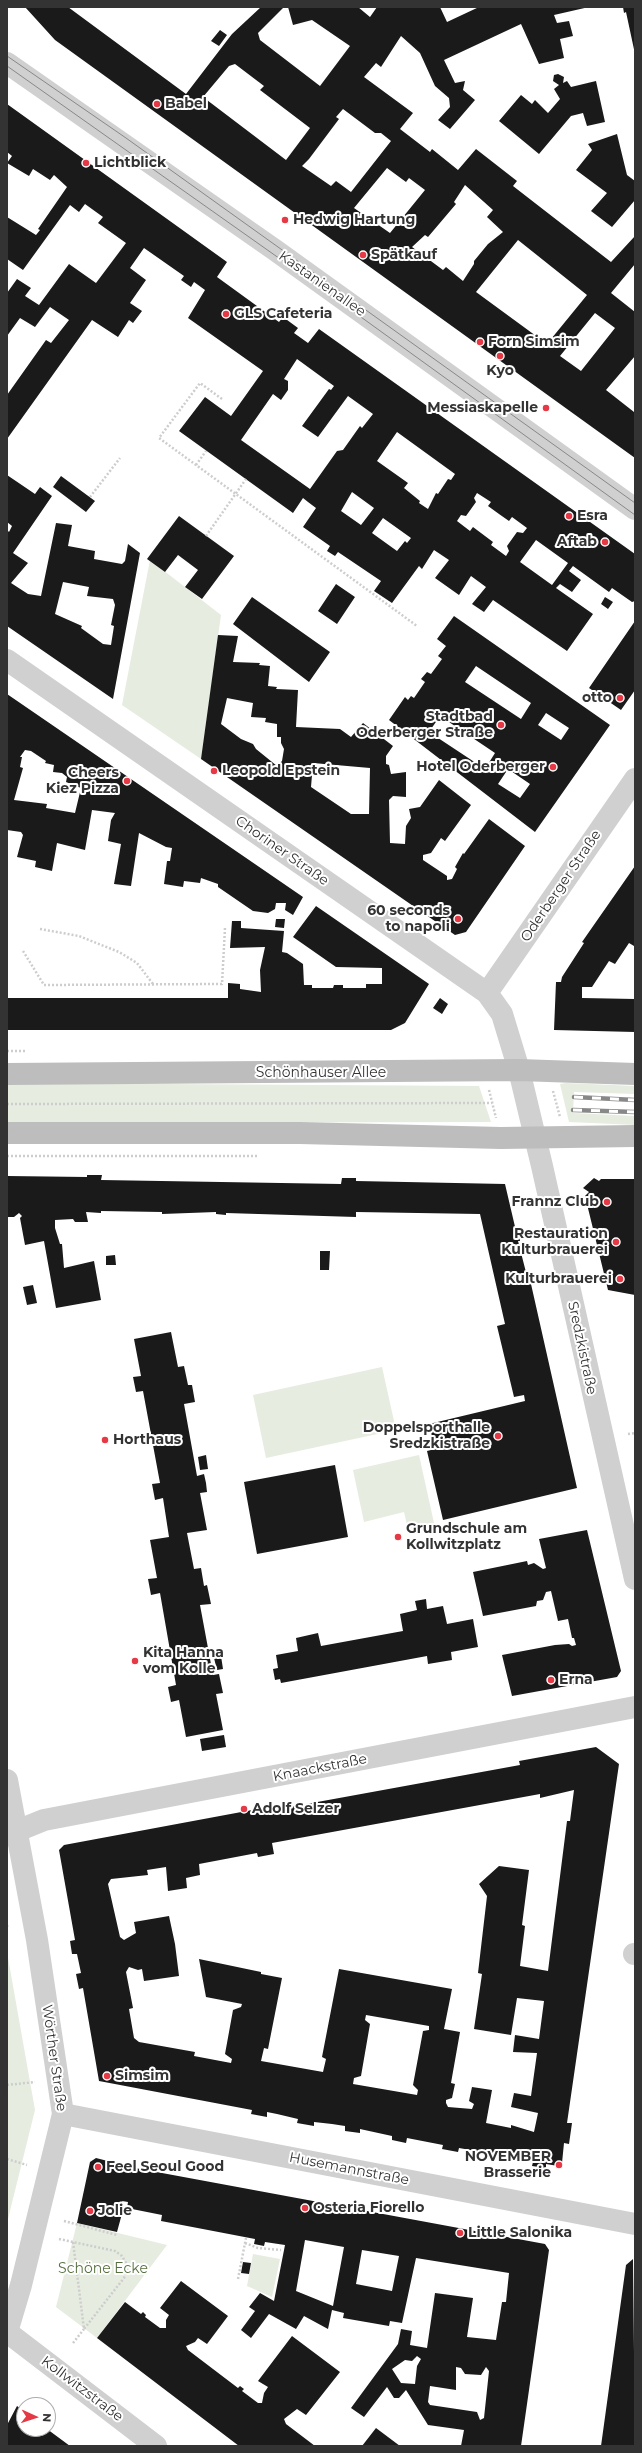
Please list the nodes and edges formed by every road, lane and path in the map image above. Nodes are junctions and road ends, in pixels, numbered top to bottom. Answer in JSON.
{"nodes":[{"id":1,"x":7,"y":63,"type":"edge"},
{"id":2,"x":222,"y":399,"type":"dead end"},
{"id":3,"x":206,"y":451,"type":"dead end"},
{"id":4,"x":120,"y":458,"type":"dead end"},
{"id":5,"x":196,"y":466,"type":"junction"},
{"id":6,"x":246,"y":479,"type":"dead end"},
{"id":7,"x":236,"y":494,"type":"junction"},
{"id":8,"x":90,"y":497,"type":"dead end"},
{"id":9,"x":635,"y":509,"type":"edge"},
{"id":10,"x":206,"y":536,"type":"dead end"},
{"id":11,"x":417,"y":626,"type":"dead end"},
{"id":12,"x":7,"y":660,"type":"edge"},
{"id":13,"x":635,"y":779,"type":"edge"},
{"id":14,"x":225,"y":928,"type":"dead end"},
{"id":15,"x":40,"y":930,"type":"dead end"},
{"id":16,"x":23,"y":951,"type":"dead end"},
{"id":17,"x":153,"y":984,"type":"junction"},
{"id":18,"x":487,"y":992,"type":"junction"},
{"id":19,"x":519,"y":1070,"type":"junction"},
{"id":20,"x":7,"y":1074,"type":"edge"},
{"id":21,"x":635,"y":1074,"type":"edge"},
{"id":22,"x":487,"y":1084,"type":"dead end"},
{"id":23,"x":553,"y":1089,"type":"dead end"},
{"id":24,"x":492,"y":1103,"type":"junction"},
{"id":25,"x":7,"y":1104,"type":"edge"},
{"id":26,"x":497,"y":1120,"type":"dead end"},
{"id":27,"x":561,"y":1122,"type":"dead end"},
{"id":28,"x":7,"y":1133,"type":"edge"},
{"id":29,"x":635,"y":1136,"type":"edge"},
{"id":30,"x":535,"y":1137,"type":"junction"},
{"id":31,"x":635,"y":1433,"type":"edge"},
{"id":32,"x":628,"y":1434,"type":"dead end"},
{"id":33,"x":635,"y":1579,"type":"edge"},
{"id":34,"x":635,"y":1707,"type":"edge"},
{"id":35,"x":7,"y":1780,"type":"edge"},
{"id":36,"x":12,"y":1833,"type":"edge"},
{"id":37,"x":35,"y":2082,"type":"dead end"},
{"id":38,"x":7,"y":2085,"type":"edge"},
{"id":39,"x":63,"y":2114,"type":"junction"},
{"id":40,"x":7,"y":2160,"type":"edge"},
{"id":41,"x":27,"y":2165,"type":"dead end"},
{"id":42,"x":64,"y":2221,"type":"dead end"},
{"id":43,"x":635,"y":2224,"type":"edge"},
{"id":44,"x":117,"y":2235,"type":"dead end"},
{"id":45,"x":246,"y":2238,"type":"dead end"},
{"id":46,"x":59,"y":2239,"type":"dead end"},
{"id":47,"x":72,"y":2242,"type":"junction"},
{"id":48,"x":245,"y":2243,"type":"junction"},
{"id":49,"x":282,"y":2250,"type":"dead end"},
{"id":50,"x":238,"y":2279,"type":"dead end"},
{"id":51,"x":84,"y":2329,"type":"junction"},
{"id":52,"x":7,"y":2332,"type":"edge"},
{"id":53,"x":73,"y":2343,"type":"dead end"},
{"id":54,"x":156,"y":2446,"type":"edge"}],
"edges":[{"from":1,"to":9,"type":"street","name":"Kastanienallee"},
{"from":2,"to":5,"type":"path"},
{"from":3,"to":5,"type":"path"},
{"from":4,"to":8,"type":"path"},
{"from":5,"to":7,"type":"path"},
{"from":6,"to":7,"type":"path"},
{"from":7,"to":10,"type":"path"},
{"from":7,"to":11,"type":"path"},
{"from":12,"to":18,"type":"street","name":"Choriner Straße"},
{"from":13,"to":18,"type":"street","name":"Oderberger Straße"},
{"from":14,"to":17,"type":"path"},
{"from":15,"to":17,"type":"path"},
{"from":16,"to":17,"type":"path"},
{"from":18,"to":19,"type":"street","name":"Choriner Straße"},
{"from":19,"to":20,"type":"main road","name":"Schönhauser Allee"},
{"from":19,"to":21,"type":"main road","name":"Schönhauser Allee"},
{"from":19,"to":30,"type":"street","name":"Sredzkistraße"},
{"from":22,"to":24,"type":"path"},
{"from":23,"to":27,"type":"path"},
{"from":24,"to":25,"type":"path"},
{"from":24,"to":26,"type":"path"},
{"from":28,"to":30,"type":"main road"},
{"from":29,"to":30,"type":"main road"},
{"from":30,"to":33,"type":"street","name":"Sredzkistraße"},
{"from":31,"to":32,"type":"path"},
{"from":34,"to":36,"type":"street","name":"Knaackstraße"},
{"from":35,"to":36,"type":"street","name":"Wörther Straße"},
{"from":36,"to":39,"type":"street","name":"Wörther Straße"},
{"from":37,"to":38,"type":"path"},
{"from":39,"to":43,"type":"street","name":"Husemannstraße"},
{"from":39,"to":52,"type":"street","name":"Wörther Straße"},
{"from":40,"to":41,"type":"path"},
{"from":42,"to":44,"type":"path"},
{"from":45,"to":48,"type":"path"},
{"from":46,"to":47,"type":"path"},
{"from":47,"to":51,"type":"path"},
{"from":47,"to":51,"type":"path"},
{"from":48,"to":49,"type":"path"},
{"from":48,"to":50,"type":"path"},
{"from":51,"to":53,"type":"path"},
{"from":52,"to":54,"type":"street","name":"Kollwitzstraße"}]}
